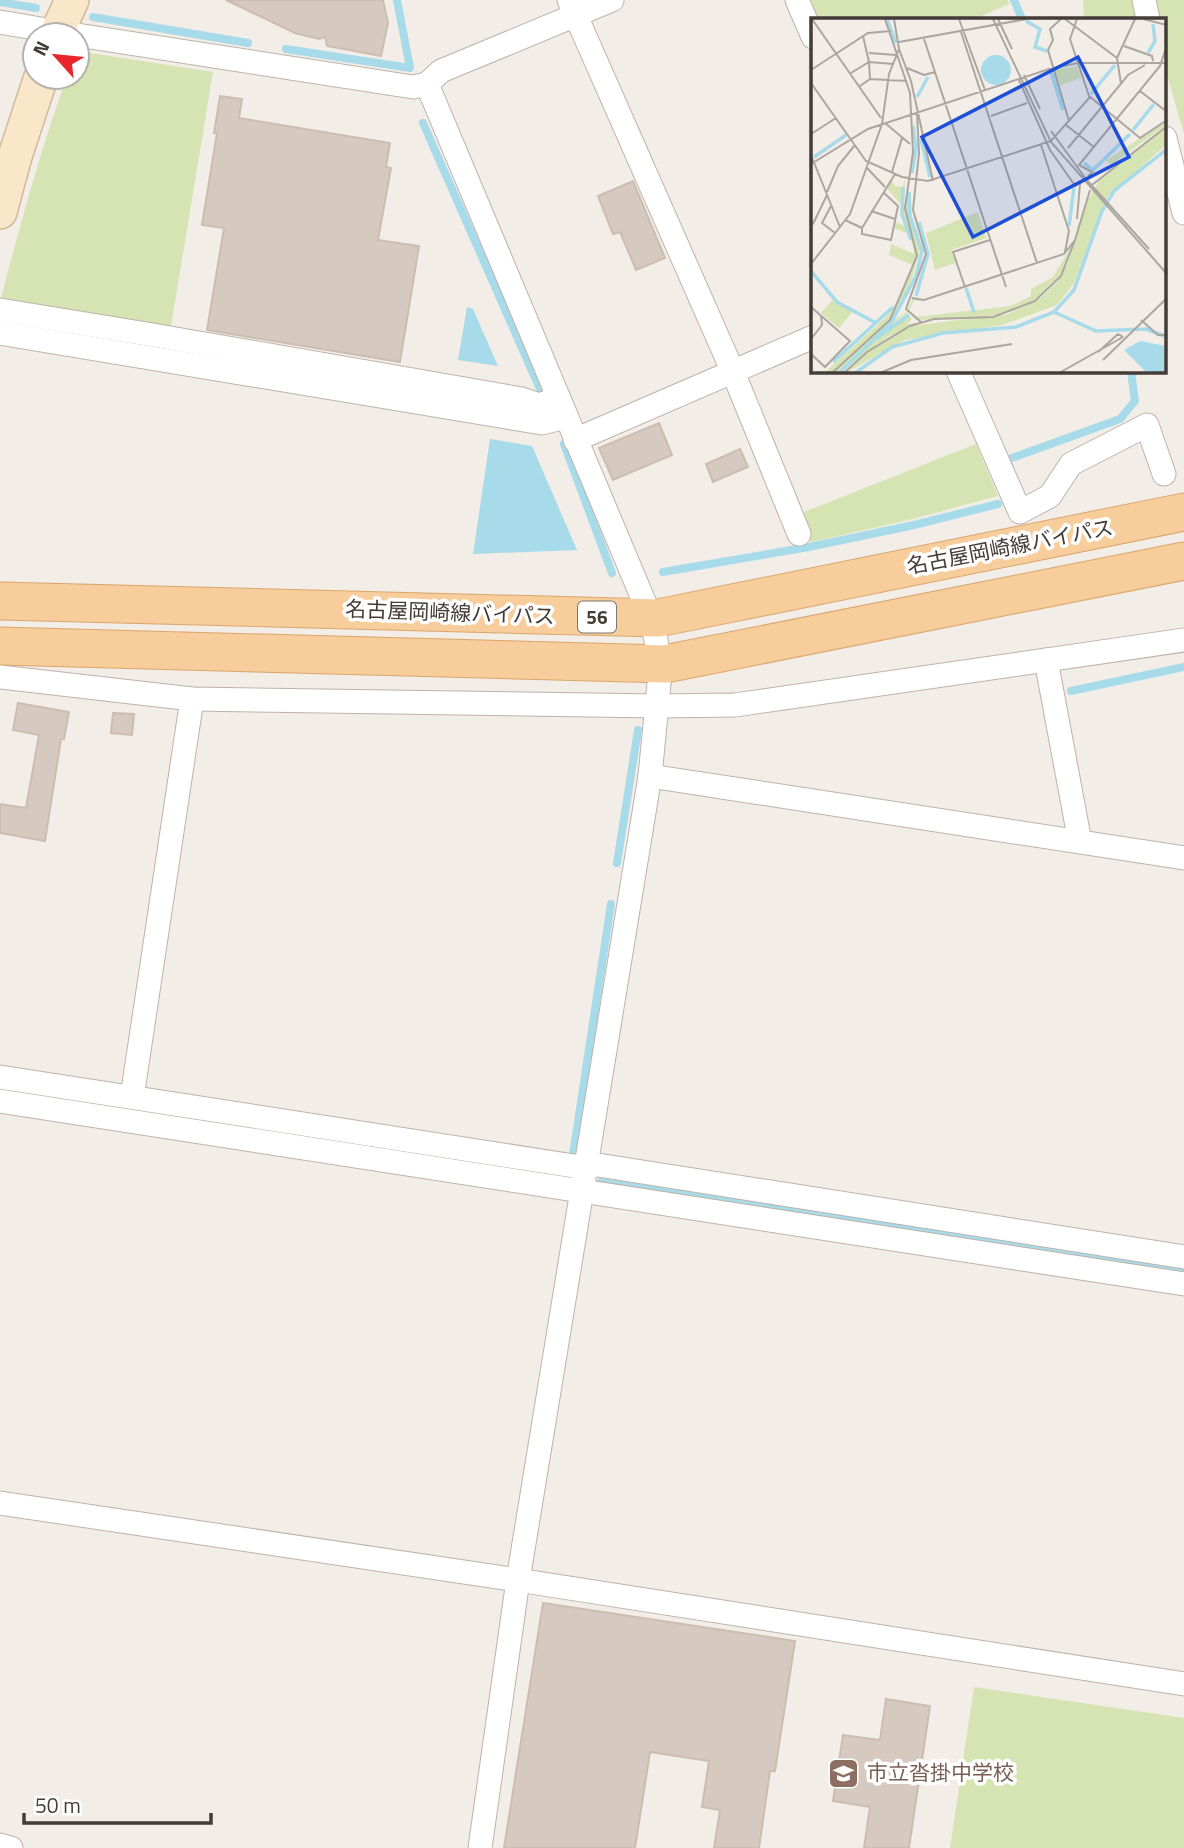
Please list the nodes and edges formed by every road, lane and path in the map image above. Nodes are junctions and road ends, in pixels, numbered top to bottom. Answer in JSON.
{"nodes":[{"id":1,"x":72,"y":0,"type":"edge"},
{"id":2,"x":612,"y":0,"type":"edge"},
{"id":3,"x":797,"y":0,"type":"edge"},
{"id":4,"x":1144,"y":0,"type":"edge"},
{"id":5,"x":572,"y":8,"type":"edge"},
{"id":6,"x":1148,"y":18,"type":"edge"},
{"id":7,"x":69,"y":21,"type":"edge"},
{"id":8,"x":0,"y":22,"type":"edge"},
{"id":9,"x":21,"y":26,"type":"edge"},
{"id":10,"x":811,"y":32,"type":"edge"},
{"id":11,"x":91,"y":38,"type":"edge"},
{"id":12,"x":427,"y":84,"type":"junction"},
{"id":13,"x":36,"y":91,"type":"edge"},
{"id":14,"x":1166,"y":142,"type":"edge"},
{"id":15,"x":0,"y":212,"type":"edge"},
{"id":16,"x":1184,"y":213,"type":"edge"},
{"id":17,"x":0,"y":310,"type":"edge"},
{"id":18,"x":0,"y":333,"type":"edge"},
{"id":19,"x":811,"y":338,"type":"edge"},
{"id":20,"x":733,"y":372,"type":"junction"},
{"id":21,"x":959,"y":373,"type":"edge"},
{"id":22,"x":562,"y":408,"type":"junction"},
{"id":23,"x":575,"y":440,"type":"junction"},
{"id":24,"x":1164,"y":474,"type":"dead end"},
{"id":25,"x":1184,"y":512,"type":"edge"},
{"id":26,"x":799,"y":534,"type":"dead end"},
{"id":27,"x":1184,"y":561,"type":"edge"},
{"id":28,"x":0,"y":601,"type":"edge"},
{"id":29,"x":651,"y":618,"type":"junction"},
{"id":30,"x":1184,"y":640,"type":"edge"},
{"id":31,"x":0,"y":646,"type":"edge"},
{"id":32,"x":1046,"y":660,"type":"junction"},
{"id":33,"x":661,"y":663,"type":"junction"},
{"id":34,"x":0,"y":677,"type":"edge"},
{"id":35,"x":192,"y":699,"type":"junction"},
{"id":36,"x":657,"y":706,"type":"junction"},
{"id":37,"x":650,"y":776,"type":"junction"},
{"id":38,"x":1080,"y":842,"type":"junction"},
{"id":39,"x":1184,"y":858,"type":"edge"},
{"id":40,"x":0,"y":1077,"type":"edge"},
{"id":41,"x":132,"y":1097,"type":"junction"},
{"id":42,"x":0,"y":1101,"type":"edge"},
{"id":43,"x":585,"y":1166,"type":"junction"},
{"id":44,"x":582,"y":1190,"type":"junction"},
{"id":45,"x":1184,"y":1257,"type":"edge"},
{"id":46,"x":1184,"y":1284,"type":"edge"},
{"id":47,"x":0,"y":1503,"type":"edge"},
{"id":48,"x":518,"y":1580,"type":"junction"},
{"id":49,"x":1184,"y":1684,"type":"edge"},
{"id":50,"x":0,"y":1845,"type":"edge"},
{"id":51,"x":10,"y":1848,"type":"edge"},
{"id":52,"x":480,"y":1848,"type":"edge"}],
"edges":[{"from":1,"to":7,"type":"main road"},
{"from":2,"to":5,"type":"street"},
{"from":3,"to":10,"type":"street"},
{"from":4,"to":6,"type":"street"},
{"from":5,"to":12,"type":"street"},
{"from":5,"to":20,"type":"street"},
{"from":8,"to":9,"type":"street"},
{"from":11,"to":12,"type":"street"},
{"from":12,"to":22,"type":"street"},
{"from":13,"to":15,"type":"main road"},
{"from":14,"to":16,"type":"street"},
{"from":17,"to":22,"type":"street"},
{"from":18,"to":22,"type":"street"},
{"from":19,"to":20,"type":"street"},
{"from":20,"to":23,"type":"street"},
{"from":20,"to":26,"type":"street"},
{"from":21,"to":24,"type":"street"},
{"from":22,"to":23,"type":"street"},
{"from":23,"to":29,"type":"street"},
{"from":25,"to":29,"type":"main road","name":"名古屋岡崎線バイパス","number":"56"},
{"from":27,"to":33,"type":"main road","name":"名古屋岡崎線バイパス","number":"56"},
{"from":28,"to":29,"type":"main road","name":"名古屋岡崎線バイパス","number":"56"},
{"from":29,"to":33,"type":"street"},
{"from":30,"to":32,"type":"street"},
{"from":31,"to":33,"type":"main road","name":"名古屋岡崎線バイパス","number":"56"},
{"from":32,"to":36,"type":"street"},
{"from":32,"to":38,"type":"street"},
{"from":33,"to":36,"type":"street"},
{"from":34,"to":35,"type":"street"},
{"from":35,"to":36,"type":"street"},
{"from":35,"to":41,"type":"street"},
{"from":36,"to":37,"type":"street"},
{"from":37,"to":38,"type":"street"},
{"from":37,"to":43,"type":"street"},
{"from":38,"to":39,"type":"street"},
{"from":40,"to":41,"type":"street"},
{"from":41,"to":43,"type":"street"},
{"from":42,"to":44,"type":"street"},
{"from":43,"to":44,"type":"street"},
{"from":43,"to":45,"type":"street"},
{"from":44,"to":46,"type":"street"},
{"from":44,"to":48,"type":"street"},
{"from":47,"to":48,"type":"street"},
{"from":48,"to":49,"type":"street"},
{"from":48,"to":52,"type":"street"},
{"from":50,"to":51,"type":"street"}]}
